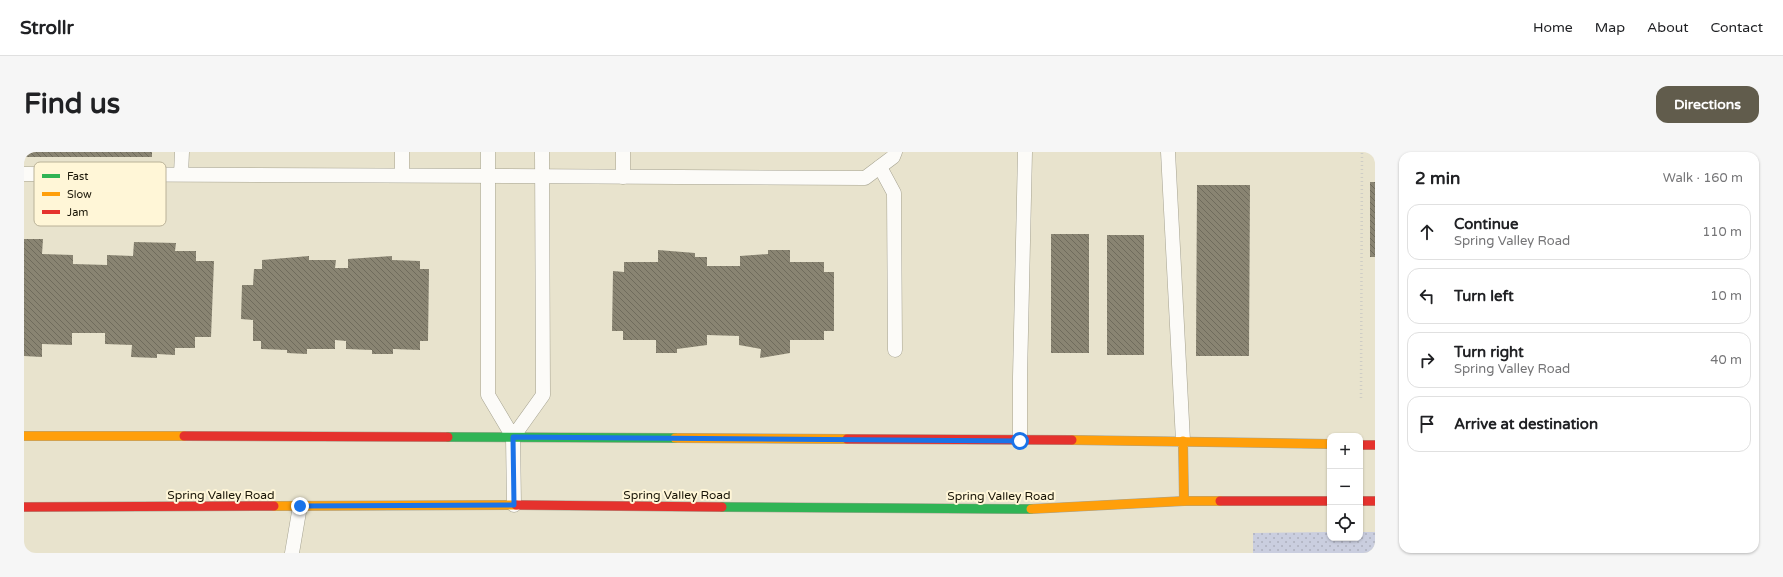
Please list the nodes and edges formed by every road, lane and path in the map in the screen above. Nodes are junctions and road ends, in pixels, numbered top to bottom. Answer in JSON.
{"nodes":[{"id":1,"x":182,"y":152,"type":"edge"},
{"id":2,"x":402,"y":152,"type":"edge"},
{"id":3,"x":488,"y":152,"type":"edge"},
{"id":4,"x":542,"y":152,"type":"edge"},
{"id":5,"x":623,"y":152,"type":"edge"},
{"id":6,"x":895,"y":152,"type":"edge"},
{"id":7,"x":1025,"y":152,"type":"edge"},
{"id":8,"x":1168,"y":152,"type":"edge"},
{"id":9,"x":1362,"y":152,"type":"edge"},
{"id":10,"x":880,"y":167,"type":"junction"},
{"id":11,"x":166,"y":174,"type":"edge"},
{"id":12,"x":181,"y":174,"type":"junction"},
{"id":13,"x":402,"y":174,"type":"junction"},
{"id":14,"x":488,"y":175,"type":"junction"},
{"id":15,"x":542,"y":177,"type":"junction"},
{"id":16,"x":623,"y":177,"type":"junction"},
{"id":17,"x":895,"y":350,"type":"dead end"},
{"id":18,"x":1361,"y":398,"type":"dead end"},
{"id":19,"x":24,"y":436,"type":"edge"},
{"id":20,"x":513,"y":437,"type":"junction"},
{"id":21,"x":1020,"y":441,"type":"junction"},
{"id":22,"x":1183,"y":441,"type":"junction"},
{"id":23,"x":1327,"y":444,"type":"edge"},
{"id":24,"x":1363,"y":445,"type":"edge"},
{"id":25,"x":1375,"y":445,"type":"edge"},
{"id":26,"x":1184,"y":501,"type":"junction"},
{"id":27,"x":1327,"y":501,"type":"edge"},
{"id":28,"x":1363,"y":501,"type":"edge"},
{"id":29,"x":1375,"y":501,"type":"edge"},
{"id":30,"x":514,"y":505,"type":"junction"},
{"id":31,"x":300,"y":506,"type":"junction"},
{"id":32,"x":24,"y":507,"type":"edge"},
{"id":33,"x":292,"y":553,"type":"edge"}],
"edges":[{"from":1,"to":12,"type":"lane"},
{"from":2,"to":13,"type":"lane"},
{"from":3,"to":14,"type":"lane"},
{"from":4,"to":15,"type":"lane"},
{"from":5,"to":16,"type":"lane"},
{"from":6,"to":10,"type":"lane"},
{"from":7,"to":21,"type":"lane"},
{"from":8,"to":22,"type":"lane"},
{"from":9,"to":18,"type":"path"},
{"from":10,"to":16,"type":"lane"},
{"from":10,"to":17,"type":"lane"},
{"from":11,"to":12,"type":"lane"},
{"from":12,"to":13,"type":"lane"},
{"from":13,"to":14,"type":"lane"},
{"from":14,"to":15,"type":"lane"},
{"from":14,"to":20,"type":"lane"},
{"from":15,"to":16,"type":"lane"},
{"from":15,"to":20,"type":"lane"},
{"from":19,"to":20,"type":"main road"},
{"from":20,"to":21,"type":"main road"},
{"from":20,"to":30,"type":"lane"},
{"from":21,"to":22,"type":"main road"},
{"from":22,"to":23,"type":"main road"},
{"from":22,"to":26,"type":"main road"},
{"from":24,"to":25,"type":"main road"},
{"from":26,"to":27,"type":"main road","name":"Spring Valley Road"},
{"from":26,"to":30,"type":"main road","name":"Spring Valley Road"},
{"from":28,"to":29,"type":"main road"},
{"from":30,"to":31,"type":"main road","name":"Spring Valley Road"},
{"from":31,"to":32,"type":"main road","name":"Spring Valley Road"},
{"from":31,"to":33,"type":"lane"}]}
